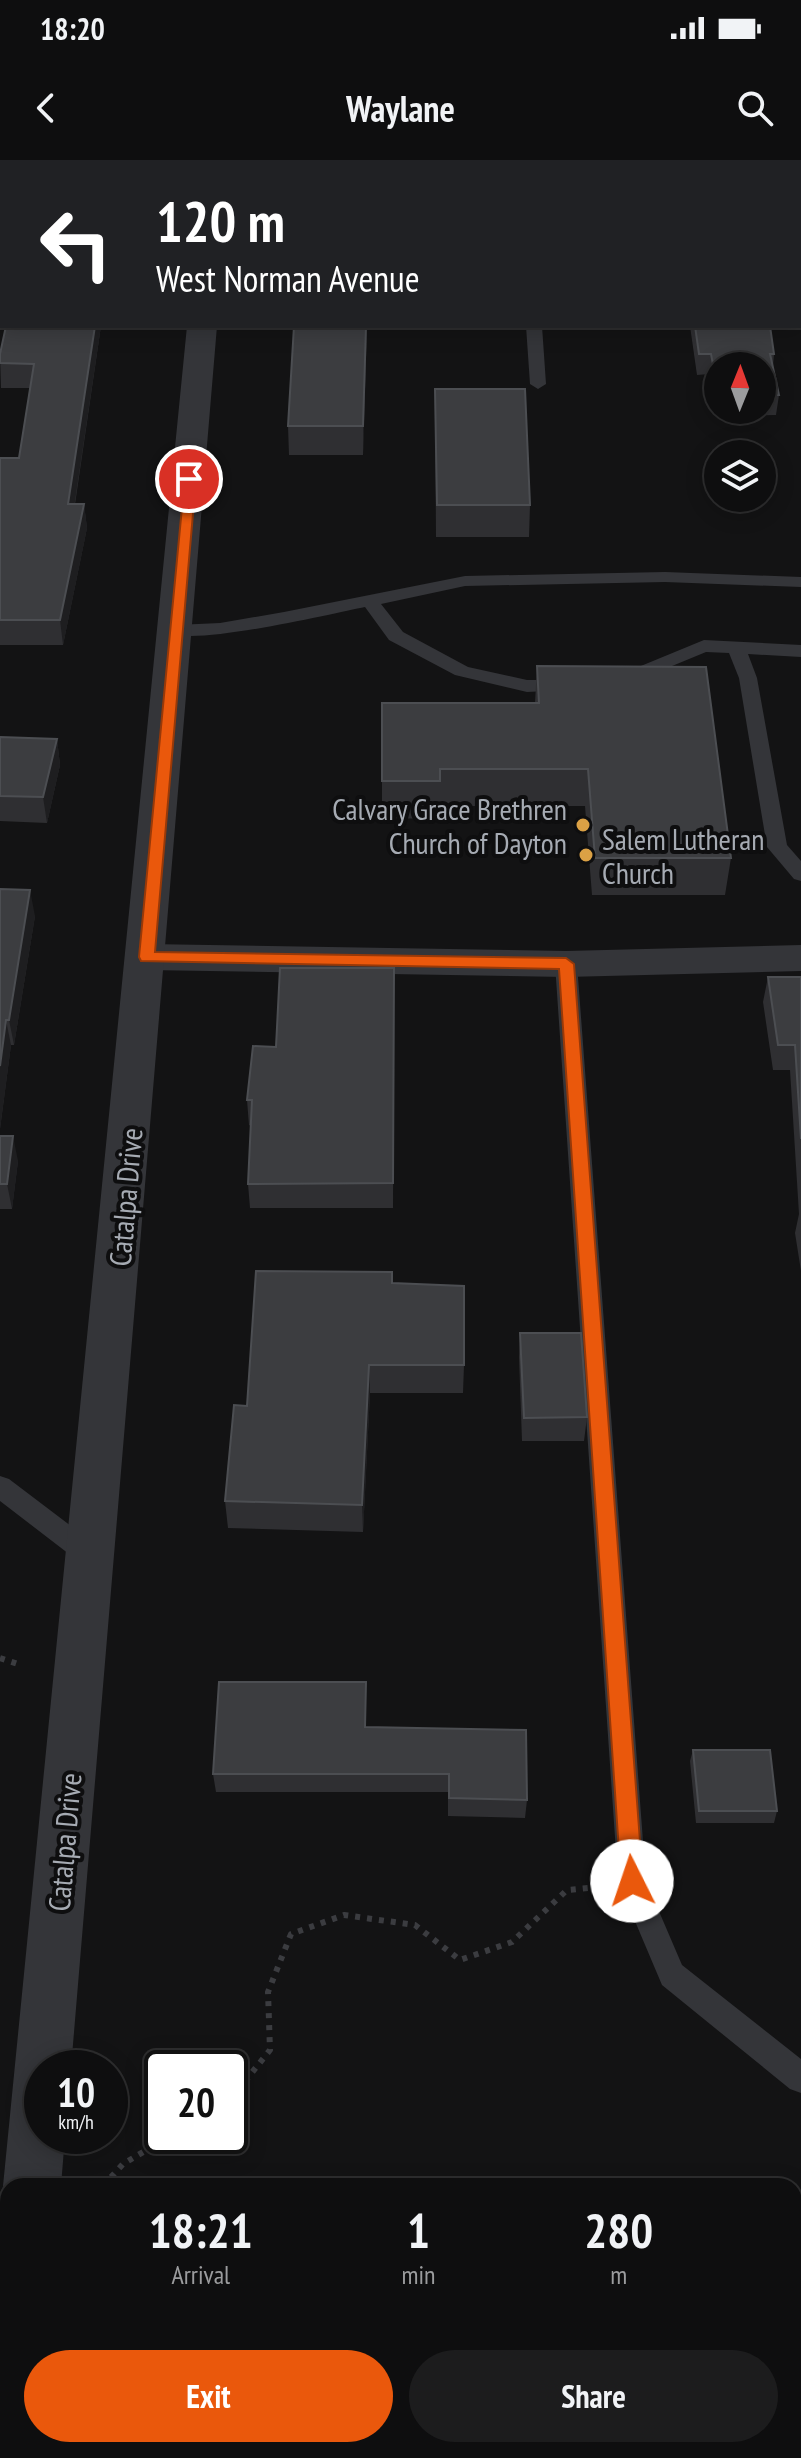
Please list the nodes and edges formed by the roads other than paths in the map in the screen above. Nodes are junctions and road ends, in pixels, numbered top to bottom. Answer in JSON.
{"nodes":[{"id":1,"x":202,"y":328,"type":"edge"},
{"id":2,"x":534,"y":328,"type":"edge"},
{"id":3,"x":538,"y":384,"type":"dead end"},
{"id":4,"x":801,"y":582,"type":"edge"},
{"id":5,"x":369,"y":600,"type":"junction"},
{"id":6,"x":176,"y":631,"type":"junction"},
{"id":7,"x":736,"y":648,"type":"junction"},
{"id":8,"x":801,"y":651,"type":"edge"},
{"id":9,"x":609,"y":681,"type":"edge"},
{"id":10,"x":582,"y":683,"type":"edge"},
{"id":11,"x":801,"y":873,"type":"edge"},
{"id":12,"x":147,"y":957,"type":"junction"},
{"id":13,"x":801,"y":958,"type":"edge"},
{"id":14,"x":566,"y":964,"type":"junction"},
{"id":15,"x":0,"y":1487,"type":"edge"},
{"id":16,"x":91,"y":1556,"type":"junction"},
{"id":17,"x":45,"y":2050,"type":"edge"},
{"id":18,"x":801,"y":2078,"type":"edge"},
{"id":19,"x":35,"y":2154,"type":"edge"},
{"id":20,"x":33,"y":2178,"type":"edge"}],
"edges":[{"from":1,"to":6,"type":"street","name":"Catalpa Drive"},
{"from":2,"to":3,"type":"lane"},
{"from":4,"to":5,"type":"lane"},
{"from":5,"to":6,"type":"lane"},
{"from":5,"to":10,"type":"lane"},
{"from":6,"to":12,"type":"street","name":"Catalpa Drive"},
{"from":7,"to":8,"type":"lane"},
{"from":7,"to":9,"type":"lane"},
{"from":7,"to":11,"type":"lane"},
{"from":12,"to":14,"type":"street"},
{"from":12,"to":16,"type":"street","name":"Catalpa Drive"},
{"from":13,"to":14,"type":"street"},
{"from":14,"to":18,"type":"lane"},
{"from":15,"to":16,"type":"lane"},
{"from":16,"to":17,"type":"street","name":"Catalpa Drive"},
{"from":19,"to":20,"type":"street"}]}
